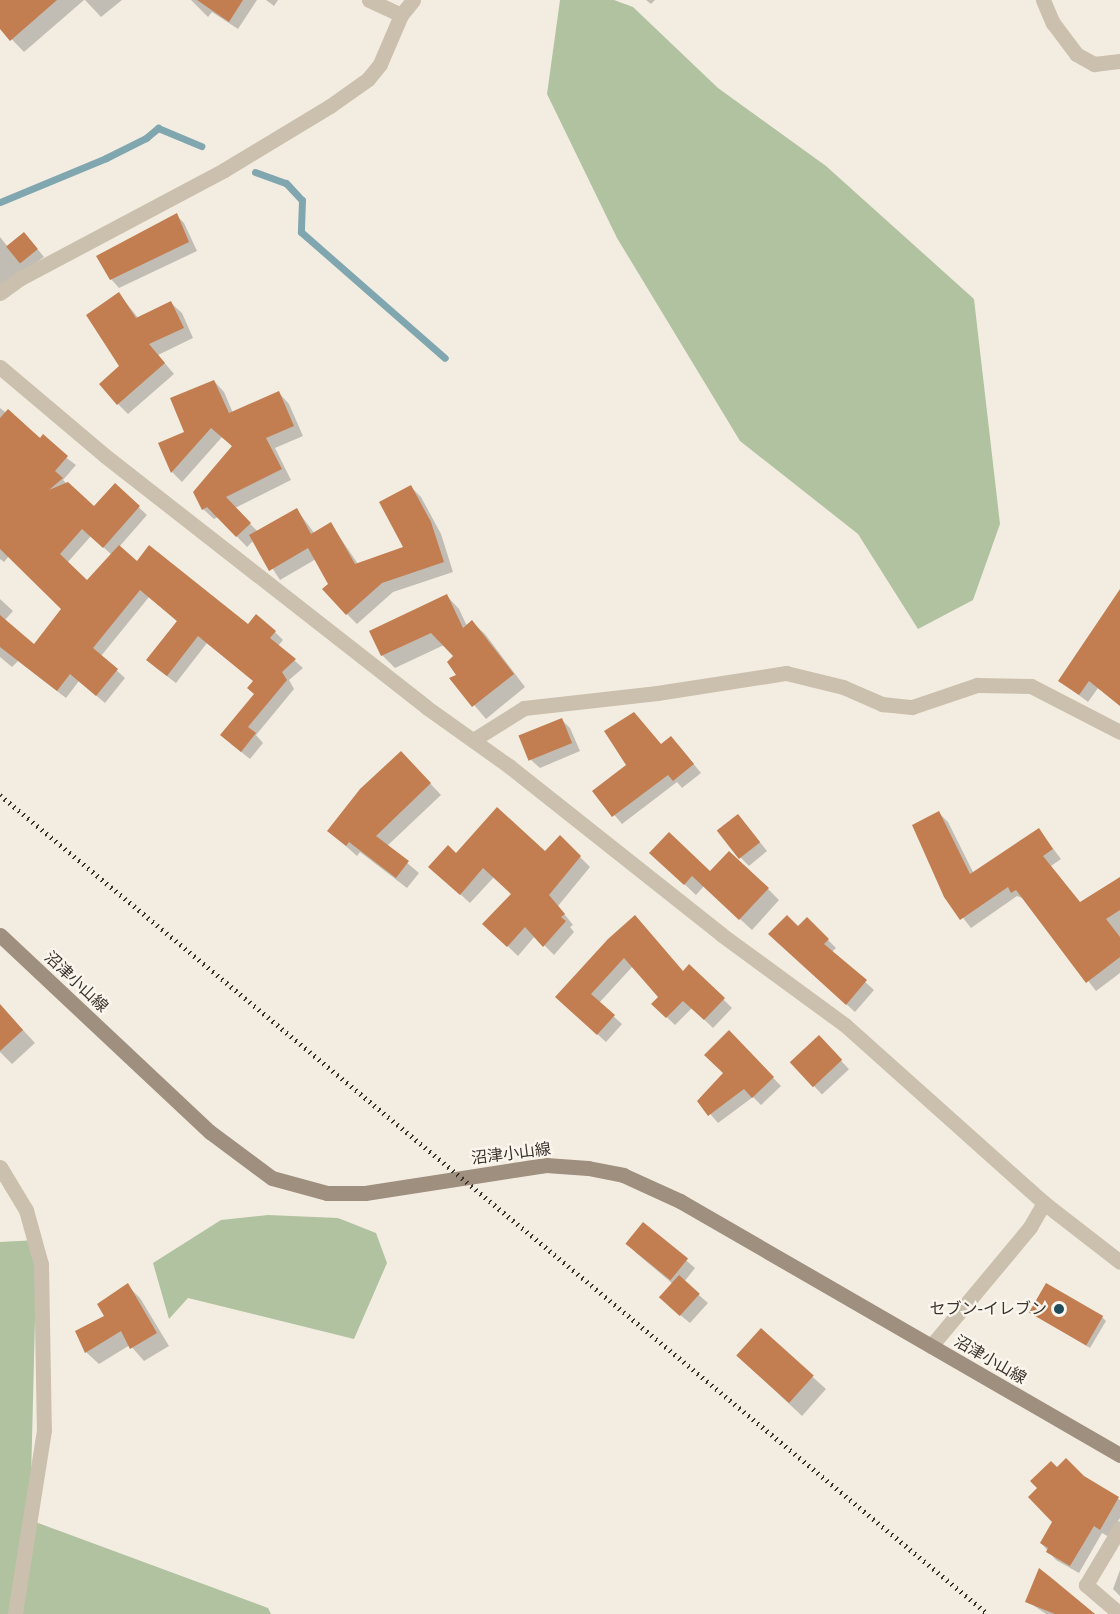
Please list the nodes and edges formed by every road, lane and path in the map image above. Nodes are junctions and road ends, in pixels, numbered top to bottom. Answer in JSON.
{"nodes":[{"id":1,"x":369,"y":0,"type":"edge"},
{"id":2,"x":413,"y":0,"type":"edge"},
{"id":3,"x":1043,"y":0,"type":"edge"},
{"id":4,"x":401,"y":15,"type":"junction"},
{"id":5,"x":1120,"y":61,"type":"edge"},
{"id":6,"x":0,"y":293,"type":"edge"},
{"id":7,"x":0,"y":367,"type":"edge"},
{"id":8,"x":1120,"y":732,"type":"edge"},
{"id":9,"x":473,"y":740,"type":"junction"},
{"id":10,"x":0,"y":935,"type":"edge"},
{"id":11,"x":0,"y":1167,"type":"edge"},
{"id":12,"x":1044,"y":1203,"type":"junction"},
{"id":13,"x":1120,"y":1262,"type":"edge"},
{"id":14,"x":931,"y":1346,"type":"junction"},
{"id":15,"x":1120,"y":1455,"type":"edge"},
{"id":16,"x":1120,"y":1528,"type":"edge"},
{"id":17,"x":15,"y":1614,"type":"edge"},
{"id":18,"x":1119,"y":1614,"type":"edge"}],
"edges":[{"from":1,"to":4,"type":"street"},
{"from":2,"to":4,"type":"street"},
{"from":3,"to":5,"type":"street"},
{"from":4,"to":6,"type":"street"},
{"from":7,"to":9,"type":"street"},
{"from":8,"to":9,"type":"street"},
{"from":9,"to":12,"type":"street"},
{"from":10,"to":14,"type":"main road","name":"沼津小山線"},
{"from":11,"to":17,"type":"street"},
{"from":12,"to":13,"type":"street"},
{"from":12,"to":14,"type":"street"},
{"from":14,"to":15,"type":"main road","name":"沼津小山線"},
{"from":16,"to":18,"type":"street"}]}
